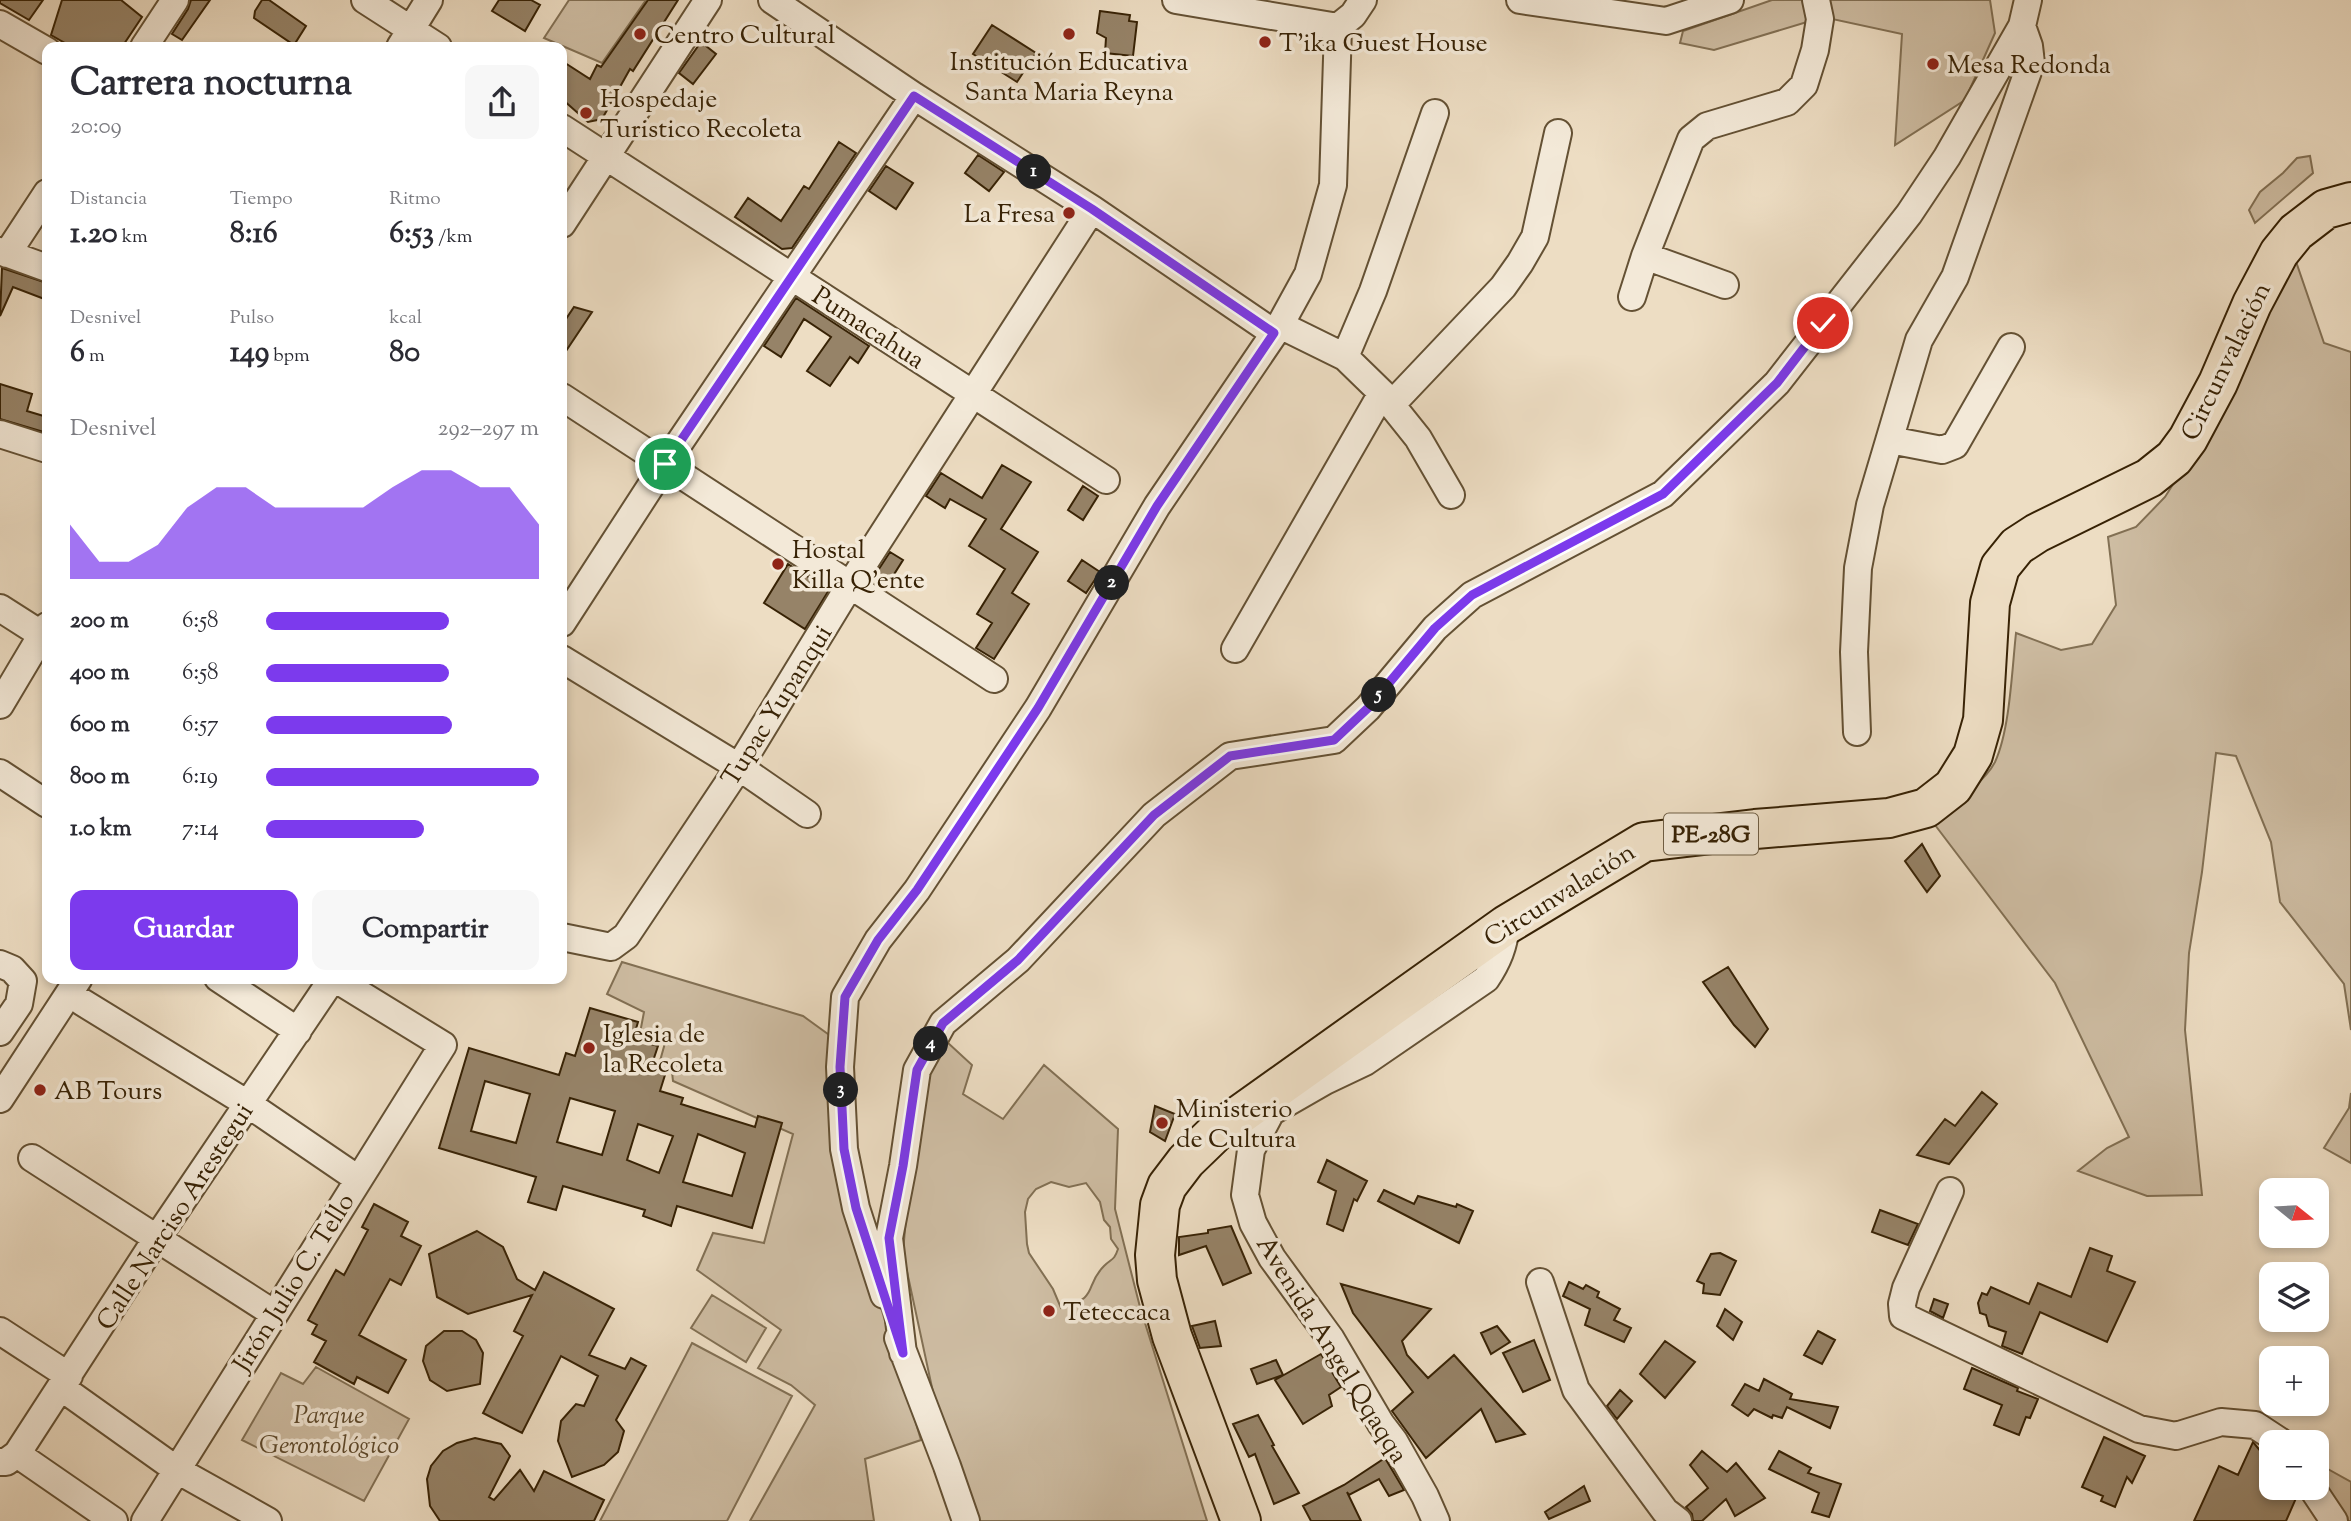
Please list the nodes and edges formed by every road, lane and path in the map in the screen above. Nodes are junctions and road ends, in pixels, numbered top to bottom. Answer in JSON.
{"nodes":[{"id":1,"x":175,"y":0,"type":"edge"},
{"id":2,"x":365,"y":0,"type":"edge"},
{"id":3,"x":429,"y":0,"type":"edge"},
{"id":4,"x":708,"y":0,"type":"edge"},
{"id":5,"x":772,"y":0,"type":"edge"},
{"id":6,"x":1176,"y":0,"type":"edge"},
{"id":7,"x":1363,"y":0,"type":"edge"},
{"id":8,"x":1520,"y":0,"type":"edge"},
{"id":9,"x":1730,"y":0,"type":"edge"},
{"id":10,"x":1816,"y":0,"type":"edge"},
{"id":11,"x":2028,"y":0,"type":"edge"},
{"id":12,"x":0,"y":24,"type":"edge"},
{"id":13,"x":2022,"y":26,"type":"junction"},
{"id":14,"x":1338,"y":27,"type":"junction"},
{"id":15,"x":405,"y":39,"type":"edge"},
{"id":16,"x":147,"y":42,"type":"edge"},
{"id":17,"x":42,"y":48,"type":"edge"},
{"id":18,"x":914,"y":96,"type":"junction"},
{"id":19,"x":1436,"y":113,"type":"dead end"},
{"id":20,"x":567,"y":131,"type":"edge"},
{"id":21,"x":1559,"y":133,"type":"dead end"},
{"id":22,"x":606,"y":156,"type":"junction"},
{"id":23,"x":42,"y":200,"type":"edge"},
{"id":24,"x":2351,"y":202,"type":"edge"},
{"id":25,"x":1092,"y":209,"type":"junction"},
{"id":26,"x":567,"y":216,"type":"edge"},
{"id":27,"x":3,"y":252,"type":"edge"},
{"id":28,"x":1645,"y":256,"type":"junction"},
{"id":29,"x":42,"y":266,"type":"edge"},
{"id":30,"x":792,"y":276,"type":"junction"},
{"id":31,"x":1725,"y":285,"type":"dead end"},
{"id":32,"x":1632,"y":297,"type":"dead end"},
{"id":33,"x":1277,"y":329,"type":"junction"},
{"id":34,"x":2011,"y":347,"type":"dead end"},
{"id":35,"x":1345,"y":357,"type":"junction"},
{"id":36,"x":974,"y":395,"type":"junction"},
{"id":37,"x":1387,"y":398,"type":"junction"},
{"id":38,"x":567,"y":400,"type":"edge"},
{"id":39,"x":0,"y":434,"type":"edge"},
{"id":40,"x":1890,"y":440,"type":"junction"},
{"id":41,"x":42,"y":447,"type":"edge"},
{"id":42,"x":665,"y":464,"type":"junction"},
{"id":43,"x":1106,"y":480,"type":"dead end"},
{"id":44,"x":1451,"y":495,"type":"dead end"},
{"id":45,"x":850,"y":585,"type":"junction"},
{"id":46,"x":0,"y":608,"type":"edge"},
{"id":47,"x":567,"y":615,"type":"edge"},
{"id":48,"x":42,"y":631,"type":"edge"},
{"id":49,"x":42,"y":639,"type":"edge"},
{"id":50,"x":1235,"y":649,"type":"dead end"},
{"id":51,"x":567,"y":662,"type":"edge"},
{"id":52,"x":994,"y":679,"type":"dead end"},
{"id":53,"x":0,"y":705,"type":"edge"},
{"id":54,"x":1857,"y":732,"type":"dead end"},
{"id":55,"x":739,"y":767,"type":"junction"},
{"id":56,"x":0,"y":773,"type":"edge"},
{"id":57,"x":42,"y":801,"type":"edge"},
{"id":58,"x":807,"y":814,"type":"dead end"},
{"id":59,"x":1506,"y":925,"type":"junction"},
{"id":60,"x":567,"y":938,"type":"edge"},
{"id":61,"x":0,"y":964,"type":"edge"},
{"id":62,"x":227,"y":984,"type":"edge"},
{"id":63,"x":330,"y":984,"type":"edge"},
{"id":64,"x":344,"y":984,"type":"edge"},
{"id":65,"x":80,"y":990,"type":"edge"},
{"id":66,"x":298,"y":1031,"type":"junction"},
{"id":67,"x":0,"y":1032,"type":"edge"},
{"id":68,"x":0,"y":1099,"type":"edge"},
{"id":69,"x":248,"y":1104,"type":"junction"},
{"id":70,"x":32,"y":1158,"type":"dead end"},
{"id":71,"x":358,"y":1179,"type":"junction"},
{"id":72,"x":1950,"y":1191,"type":"dead end"},
{"id":73,"x":157,"y":1238,"type":"junction"},
{"id":74,"x":1540,"y":1282,"type":"dead end"},
{"id":75,"x":273,"y":1313,"type":"junction"},
{"id":76,"x":0,"y":1331,"type":"edge"},
{"id":77,"x":903,"y":1353,"type":"junction"},
{"id":78,"x":66,"y":1382,"type":"junction"},
{"id":79,"x":2263,"y":1430,"type":"edge"},
{"id":80,"x":9,"y":1458,"type":"edge"},
{"id":81,"x":177,"y":1470,"type":"junction"},
{"id":82,"x":2320,"y":1500,"type":"edge"},
{"id":83,"x":257,"y":1518,"type":"edge"},
{"id":84,"x":114,"y":1521,"type":"edge"},
{"id":85,"x":145,"y":1521,"type":"edge"},
{"id":86,"x":965,"y":1521,"type":"edge"},
{"id":87,"x":1241,"y":1521,"type":"edge"},
{"id":88,"x":1436,"y":1521,"type":"edge"},
{"id":89,"x":1678,"y":1521,"type":"edge"},
{"id":90,"x":2334,"y":1521,"type":"edge"}],
"edges":[{"from":1,"to":16,"type":"street"},
{"from":2,"to":15,"type":"street"},
{"from":3,"to":15,"type":"street"},
{"from":4,"to":22,"type":"street"},
{"from":5,"to":18,"type":"street"},
{"from":6,"to":14,"type":"street"},
{"from":7,"to":14,"type":"street"},
{"from":8,"to":9,"type":"street"},
{"from":10,"to":28,"type":"street"},
{"from":11,"to":13,"type":"street"},
{"from":12,"to":17,"type":"street"},
{"from":13,"to":40,"type":"street"},
{"from":13,"to":77,"type":"street"},
{"from":14,"to":33,"type":"street"},
{"from":18,"to":25,"type":"street"},
{"from":18,"to":30,"type":"street"},
{"from":19,"to":35,"type":"street"},
{"from":20,"to":22,"type":"street","name":"Pumacahua"},
{"from":21,"to":37,"type":"street"},
{"from":22,"to":26,"type":"street"},
{"from":22,"to":30,"type":"street","name":"Pumacahua"},
{"from":23,"to":27,"type":"street"},
{"from":24,"to":59,"type":"highway","name":"Circunvalación","number":"PE-28G"},
{"from":25,"to":33,"type":"street"},
{"from":25,"to":36,"type":"street","name":"Tupac Yupanqui"},
{"from":27,"to":29,"type":"street"},
{"from":28,"to":31,"type":"street"},
{"from":28,"to":32,"type":"street"},
{"from":30,"to":36,"type":"street","name":"Pumacahua"},
{"from":30,"to":42,"type":"street"},
{"from":33,"to":35,"type":"street"},
{"from":33,"to":77,"type":"street"},
{"from":34,"to":40,"type":"street"},
{"from":35,"to":37,"type":"street"},
{"from":36,"to":43,"type":"street","name":"Pumacahua"},
{"from":36,"to":45,"type":"street","name":"Tupac Yupanqui"},
{"from":37,"to":44,"type":"street"},
{"from":37,"to":50,"type":"street"},
{"from":38,"to":42,"type":"street"},
{"from":39,"to":41,"type":"street"},
{"from":40,"to":54,"type":"street"},
{"from":42,"to":45,"type":"street"},
{"from":42,"to":47,"type":"street"},
{"from":45,"to":52,"type":"street"},
{"from":45,"to":55,"type":"street","name":"Tupac Yupanqui"},
{"from":46,"to":48,"type":"street"},
{"from":49,"to":53,"type":"street"},
{"from":51,"to":55,"type":"street"},
{"from":55,"to":58,"type":"street"},
{"from":55,"to":60,"type":"street","name":"Tupac Yupanqui"},
{"from":56,"to":57,"type":"street"},
{"from":59,"to":87,"type":"highway","name":"Circunvalación","number":"PE-28G"},
{"from":59,"to":88,"type":"street","name":"Avenida Angel Qqaqqa"},
{"from":61,"to":67,"type":"street"},
{"from":62,"to":66,"type":"street"},
{"from":63,"to":66,"type":"street","name":"Calle Narciso Arestegui"},
{"from":64,"to":71,"type":"street","name":"Jirón Julio C. Tello"},
{"from":65,"to":68,"type":"street"},
{"from":65,"to":69,"type":"street"},
{"from":66,"to":69,"type":"street","name":"Calle Narciso Arestegui"},
{"from":69,"to":71,"type":"street"},
{"from":69,"to":73,"type":"street","name":"Calle Narciso Arestegui"},
{"from":70,"to":73,"type":"street"},
{"from":71,"to":75,"type":"street","name":"Jirón Julio C. Tello"},
{"from":72,"to":79,"type":"street"},
{"from":73,"to":75,"type":"street"},
{"from":73,"to":78,"type":"street","name":"Calle Narciso Arestegui"},
{"from":74,"to":89,"type":"street"},
{"from":75,"to":81,"type":"street","name":"Jirón Julio C. Tello"},
{"from":76,"to":78,"type":"street"},
{"from":77,"to":86,"type":"street"},
{"from":78,"to":80,"type":"street","name":"Calle Narciso Arestegui"},
{"from":78,"to":81,"type":"street"},
{"from":80,"to":84,"type":"street"},
{"from":81,"to":83,"type":"street"},
{"from":81,"to":85,"type":"street","name":"Jirón Julio C. Tello"},
{"from":82,"to":90,"type":"street"}]}
